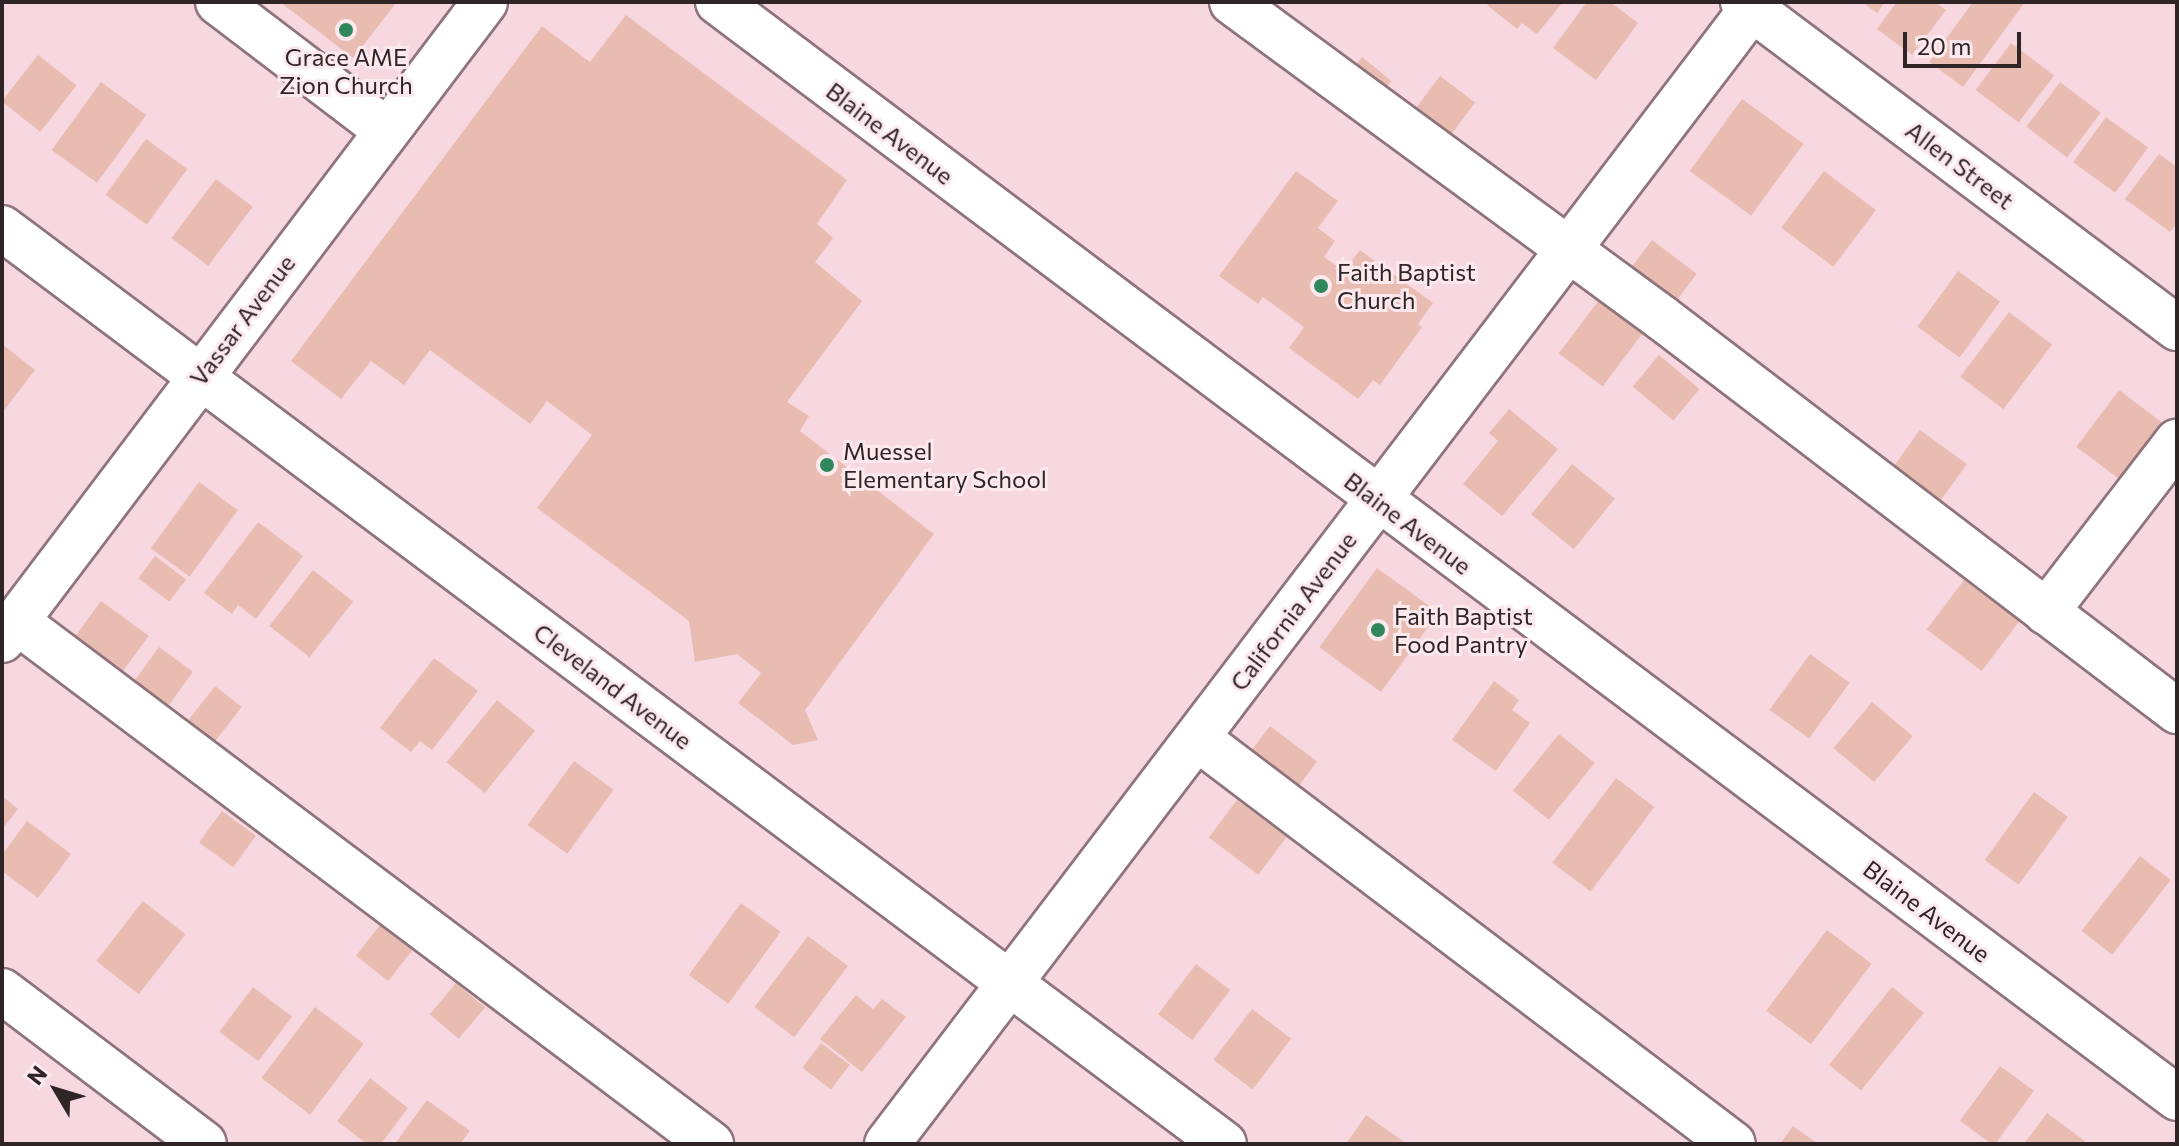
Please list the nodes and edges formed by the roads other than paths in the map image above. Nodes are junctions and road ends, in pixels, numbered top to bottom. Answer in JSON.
{"nodes":[{"id":1,"x":218,"y":2,"type":"edge"},
{"id":2,"x":485,"y":2,"type":"edge"},
{"id":3,"x":718,"y":2,"type":"edge"},
{"id":4,"x":1232,"y":2,"type":"edge"},
{"id":5,"x":1750,"y":4,"type":"edge"},
{"id":6,"x":386,"y":130,"type":"junction"},
{"id":7,"x":2,"y":228,"type":"edge"},
{"id":8,"x":1568,"y":250,"type":"junction"},
{"id":9,"x":2177,"y":328,"type":"edge"},
{"id":10,"x":199,"y":377,"type":"junction"},
{"id":11,"x":2177,"y":442,"type":"edge"},
{"id":12,"x":1378,"y":500,"type":"junction"},
{"id":13,"x":2046,"y":612,"type":"junction"},
{"id":14,"x":9,"y":630,"type":"edge"},
{"id":15,"x":2177,"y":711,"type":"edge"},
{"id":16,"x":1197,"y":738,"type":"junction"},
{"id":17,"x":1010,"y":982,"type":"junction"},
{"id":18,"x":2,"y":991,"type":"edge"},
{"id":19,"x":2177,"y":1098,"type":"edge"},
{"id":20,"x":204,"y":1144,"type":"edge"},
{"id":21,"x":711,"y":1144,"type":"edge"},
{"id":22,"x":887,"y":1144,"type":"edge"},
{"id":23,"x":1224,"y":1144,"type":"edge"},
{"id":24,"x":1733,"y":1144,"type":"edge"}],
"edges":[{"from":1,"to":6,"type":"street"},
{"from":2,"to":6,"type":"street","name":"Vassar Avenue"},
{"from":3,"to":12,"type":"street","name":"Blaine Avenue"},
{"from":4,"to":8,"type":"street"},
{"from":5,"to":8,"type":"street","name":"California Avenue"},
{"from":5,"to":9,"type":"street","name":"Allen Street"},
{"from":6,"to":10,"type":"street","name":"Vassar Avenue"},
{"from":7,"to":10,"type":"street","name":"Cleveland Avenue"},
{"from":8,"to":12,"type":"street","name":"California Avenue"},
{"from":8,"to":13,"type":"street"},
{"from":10,"to":14,"type":"street","name":"Vassar Avenue"},
{"from":10,"to":17,"type":"street","name":"Cleveland Avenue"},
{"from":11,"to":13,"type":"street"},
{"from":12,"to":16,"type":"street","name":"California Avenue"},
{"from":12,"to":19,"type":"street","name":"Blaine Avenue"},
{"from":13,"to":15,"type":"street"},
{"from":14,"to":21,"type":"street"},
{"from":16,"to":17,"type":"street","name":"California Avenue"},
{"from":16,"to":24,"type":"street"},
{"from":17,"to":22,"type":"street","name":"California Avenue"},
{"from":17,"to":23,"type":"street","name":"Cleveland Avenue"},
{"from":18,"to":20,"type":"street"}]}
